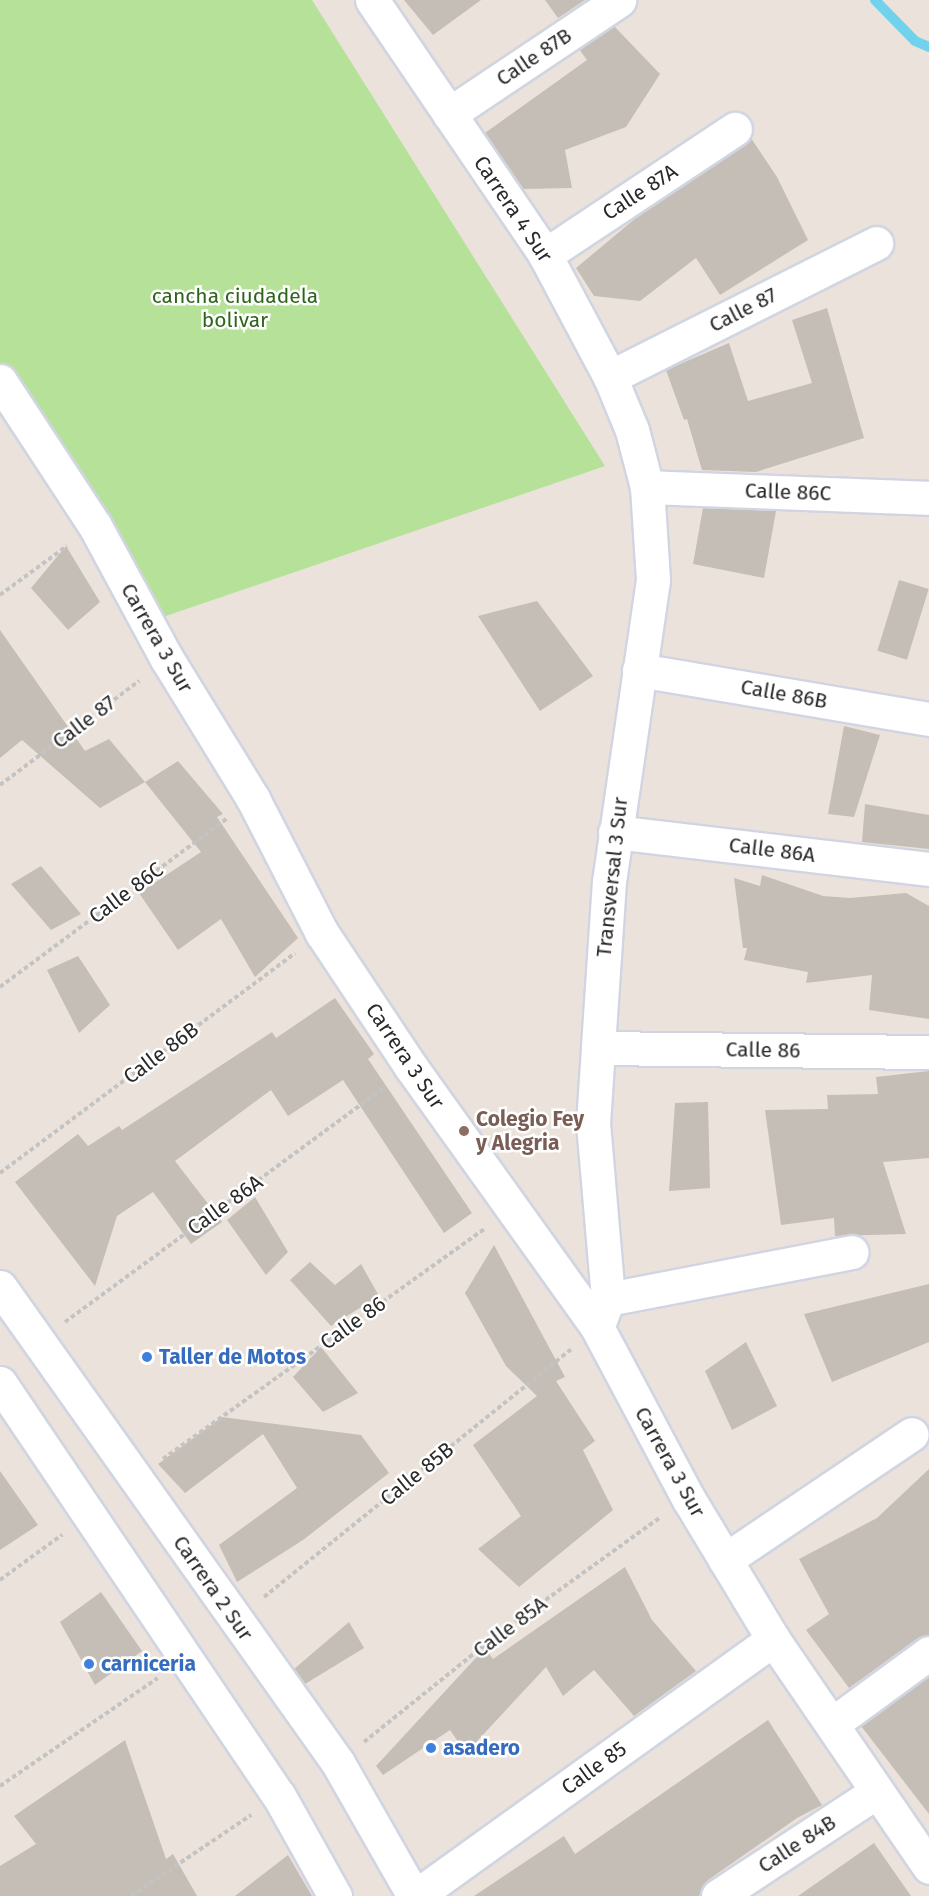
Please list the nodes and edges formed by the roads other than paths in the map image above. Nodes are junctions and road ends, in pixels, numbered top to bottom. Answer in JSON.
{"nodes":[{"id":1,"x":372,"y":0,"type":"edge"},
{"id":2,"x":619,"y":0,"type":"edge"},
{"id":3,"x":449,"y":114,"type":"junction"},
{"id":4,"x":735,"y":129,"type":"dead end"},
{"id":5,"x":876,"y":243,"type":"dead end"},
{"id":6,"x":545,"y":255,"type":"junction"},
{"id":7,"x":610,"y":377,"type":"junction"},
{"id":8,"x":0,"y":381,"type":"edge"},
{"id":9,"x":632,"y":430,"type":"joint"},
{"id":10,"x":647,"y":487,"type":"junction"},
{"id":11,"x":929,"y":498,"type":"edge"},
{"id":12,"x":639,"y":670,"type":"junction"},
{"id":13,"x":929,"y":719,"type":"edge"},
{"id":14,"x":615,"y":832,"type":"junction"},
{"id":15,"x":929,"y":869,"type":"edge"},
{"id":16,"x":598,"y":1048,"type":"junction"},
{"id":17,"x":929,"y":1052,"type":"edge"},
{"id":18,"x":852,"y":1252,"type":"dead end"},
{"id":19,"x":0,"y":1287,"type":"edge"},
{"id":20,"x":603,"y":1313,"type":"junction"},
{"id":21,"x":0,"y":1383,"type":"edge"},
{"id":22,"x":912,"y":1434,"type":"dead end"},
{"id":23,"x":725,"y":1560,"type":"junction"},
{"id":24,"x":774,"y":1639,"type":"junction"},
{"id":25,"x":929,"y":1653,"type":"edge"},
{"id":26,"x":832,"y":1725,"type":"junction"},
{"id":27,"x":875,"y":1793,"type":"junction"},
{"id":28,"x":926,"y":1858,"type":"edge"},
{"id":29,"x":335,"y":1896,"type":"edge"},
{"id":30,"x":415,"y":1896,"type":"edge"},
{"id":31,"x":718,"y":1896,"type":"edge"}],
"edges":[{"from":1,"to":3,"type":"street","name":"Carrera 4 Sur"},
{"from":2,"to":3,"type":"street","name":"Calle 87B"},
{"from":3,"to":6,"type":"street","name":"Carrera 4 Sur"},
{"from":4,"to":6,"type":"street","name":"Calle 87A"},
{"from":5,"to":7,"type":"street","name":"Calle 87"},
{"from":6,"to":7,"type":"street","name":"Carrera 4 Sur"},
{"from":7,"to":9,"type":"street","name":"Carrera 4 Sur"},
{"from":8,"to":20,"type":"street","name":"Carrera 3 Sur"},
{"from":9,"to":10,"type":"street","name":"Transversal 3 Sur"},
{"from":10,"to":11,"type":"street","name":"Calle 86C"},
{"from":10,"to":12,"type":"street","name":"Transversal 3 Sur"},
{"from":12,"to":13,"type":"street","name":"Calle 86B"},
{"from":12,"to":14,"type":"street","name":"Transversal 3 Sur"},
{"from":14,"to":15,"type":"street","name":"Calle 86A"},
{"from":14,"to":16,"type":"street","name":"Transversal 3 Sur"},
{"from":16,"to":17,"type":"street","name":"Calle 86"},
{"from":16,"to":20,"type":"street","name":"Transversal 3 Sur"},
{"from":18,"to":20,"type":"street"},
{"from":19,"to":30,"type":"street","name":"Carrera 2 Sur"},
{"from":20,"to":23,"type":"street","name":"Carrera 3 Sur"},
{"from":21,"to":29,"type":"street"},
{"from":22,"to":23,"type":"street"},
{"from":23,"to":24,"type":"street","name":"Carrera 3 Sur"},
{"from":24,"to":26,"type":"street","name":"Carrera 3 Sur"},
{"from":24,"to":30,"type":"street","name":"Calle 85"},
{"from":25,"to":26,"type":"street"},
{"from":26,"to":27,"type":"street","name":"Carrera 3 Sur"},
{"from":27,"to":28,"type":"street","name":"Carrera 3 Sur"},
{"from":27,"to":31,"type":"street","name":"Calle 84B"}]}
